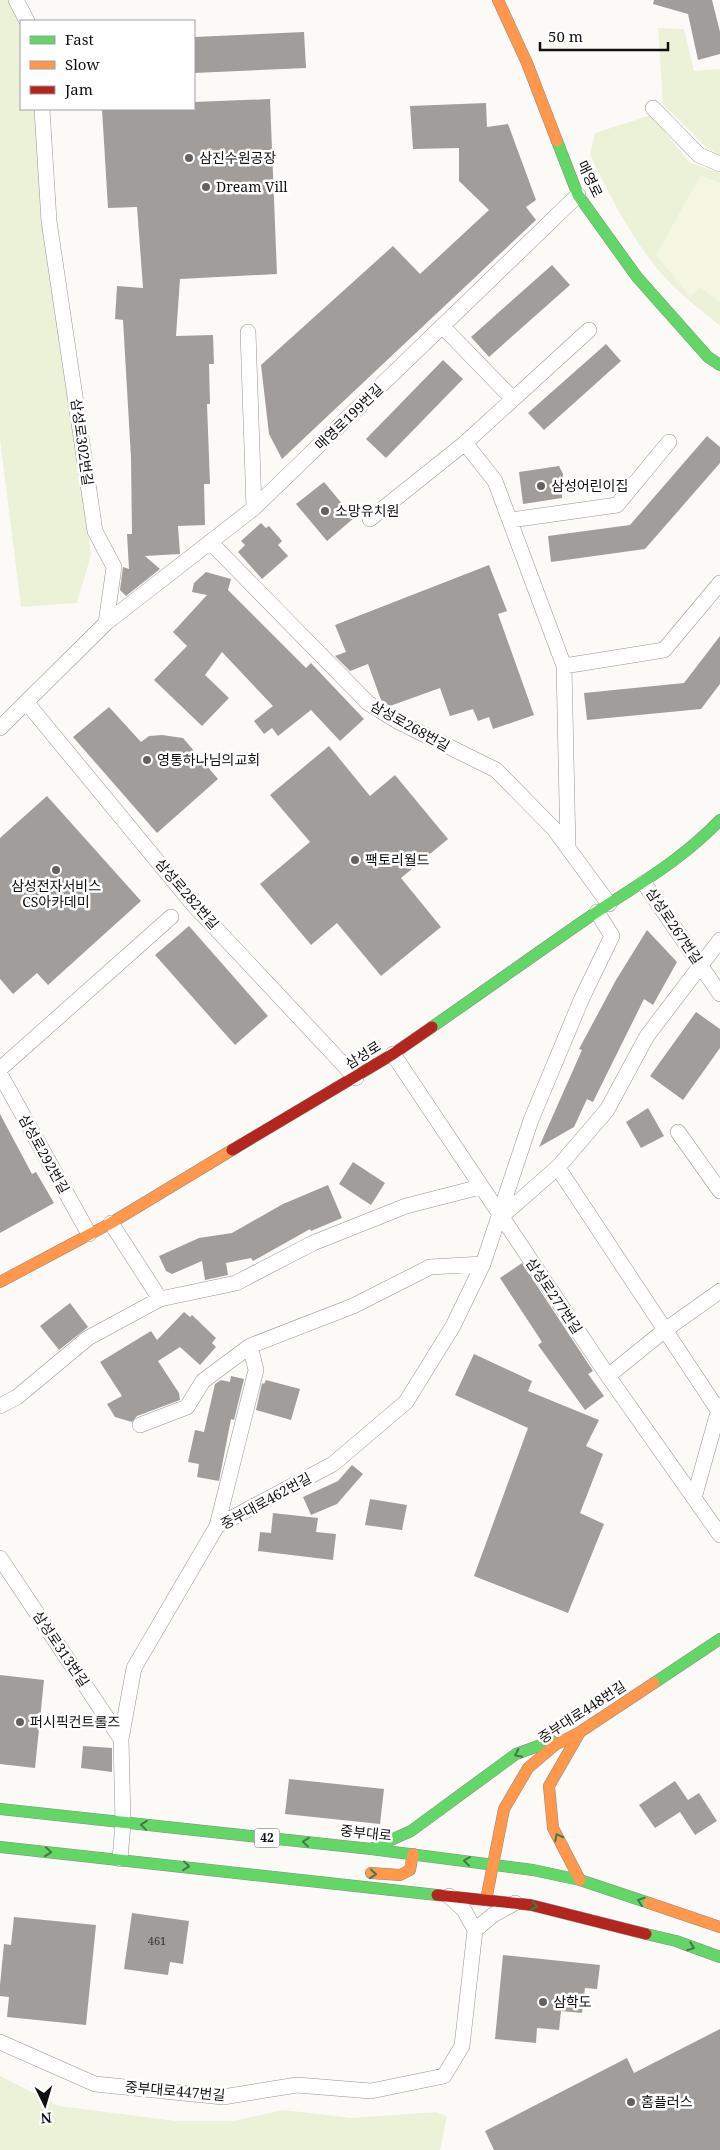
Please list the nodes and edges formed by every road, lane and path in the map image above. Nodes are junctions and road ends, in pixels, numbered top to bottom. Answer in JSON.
{"nodes":[{"id":1,"x":16,"y":0,"type":"edge"},
{"id":2,"x":498,"y":0,"type":"edge"},
{"id":3,"x":26,"y":20,"type":"edge"},
{"id":4,"x":653,"y":108,"type":"dead end"},
{"id":5,"x":42,"y":110,"type":"edge"},
{"id":6,"x":720,"y":164,"type":"edge"},
{"id":7,"x":578,"y":195,"type":"junction"},
{"id":8,"x":442,"y":326,"type":"junction"},
{"id":9,"x":588,"y":330,"type":"dead end"},
{"id":10,"x":248,"y":332,"type":"dead end"},
{"id":11,"x":720,"y":365,"type":"edge"},
{"id":12,"x":513,"y":399,"type":"junction"},
{"id":13,"x":669,"y":442,"type":"dead end"},
{"id":14,"x":465,"y":443,"type":"junction"},
{"id":15,"x":254,"y":508,"type":"junction"},
{"id":16,"x":370,"y":520,"type":"dead end"},
{"id":17,"x":511,"y":520,"type":"junction"},
{"id":18,"x":211,"y":543,"type":"junction"},
{"id":19,"x":720,"y":583,"type":"edge"},
{"id":20,"x":106,"y":623,"type":"junction"},
{"id":21,"x":564,"y":666,"type":"junction"},
{"id":22,"x":27,"y":703,"type":"junction"},
{"id":23,"x":0,"y":728,"type":"edge"},
{"id":24,"x":720,"y":820,"type":"edge"},
{"id":25,"x":568,"y":848,"type":"junction"},
{"id":26,"x":644,"y":882,"type":"junction"},
{"id":27,"x":603,"y":908,"type":"junction"},
{"id":28,"x":172,"y":916,"type":"dead end"},
{"id":29,"x":720,"y":940,"type":"edge"},
{"id":30,"x":701,"y":965,"type":"junction"},
{"id":31,"x":720,"y":994,"type":"edge"},
{"id":32,"x":393,"y":1054,"type":"junction"},
{"id":33,"x":0,"y":1069,"type":"edge"},
{"id":34,"x":0,"y":1074,"type":"edge"},
{"id":35,"x":356,"y":1078,"type":"junction"},
{"id":36,"x":678,"y":1132,"type":"dead end"},
{"id":37,"x":558,"y":1168,"type":"junction"},
{"id":38,"x":480,"y":1187,"type":"junction"},
{"id":39,"x":720,"y":1191,"type":"edge"},
{"id":40,"x":500,"y":1216,"type":"junction"},
{"id":41,"x":110,"y":1223,"type":"junction"},
{"id":42,"x":89,"y":1234,"type":"junction"},
{"id":43,"x":482,"y":1264,"type":"junction"},
{"id":44,"x":0,"y":1282,"type":"edge"},
{"id":45,"x":720,"y":1291,"type":"edge"},
{"id":46,"x":160,"y":1299,"type":"junction"},
{"id":47,"x":665,"y":1330,"type":"junction"},
{"id":48,"x":250,"y":1346,"type":"junction"},
{"id":49,"x":608,"y":1376,"type":"junction"},
{"id":50,"x":0,"y":1406,"type":"edge"},
{"id":51,"x":719,"y":1407,"type":"edge"},
{"id":52,"x":140,"y":1426,"type":"dead end"},
{"id":53,"x":694,"y":1498,"type":"junction"},
{"id":54,"x":217,"y":1526,"type":"junction"},
{"id":55,"x":719,"y":1532,"type":"edge"},
{"id":56,"x":0,"y":1558,"type":"edge"},
{"id":57,"x":720,"y":1639,"type":"edge"},
{"id":58,"x":580,"y":1732,"type":"junction"},
{"id":59,"x":121,"y":1739,"type":"junction"},
{"id":60,"x":0,"y":1809,"type":"edge"},
{"id":61,"x":123,"y":1823,"type":"junction"},
{"id":62,"x":0,"y":1846,"type":"edge"},
{"id":63,"x":371,"y":1849,"type":"junction"},
{"id":64,"x":413,"y":1854,"type":"junction"},
{"id":65,"x":120,"y":1859,"type":"junction"},
{"id":66,"x":493,"y":1864,"type":"junction"},
{"id":67,"x":306,"y":1868,"type":"dead end"},
{"id":68,"x":361,"y":1872,"type":"dead end"},
{"id":69,"x":294,"y":1878,"type":"junction"},
{"id":70,"x":580,"y":1880,"type":"junction"},
{"id":71,"x":449,"y":1896,"type":"junction"},
{"id":72,"x":486,"y":1900,"type":"junction"},
{"id":73,"x":516,"y":1903,"type":"junction"},
{"id":74,"x":720,"y":1927,"type":"edge"},
{"id":75,"x":474,"y":1930,"type":"junction"},
{"id":76,"x":720,"y":1957,"type":"edge"},
{"id":77,"x":0,"y":2042,"type":"edge"}],
"edges":[{"from":1,"to":3,"type":"street"},
{"from":2,"to":7,"type":"street","name":"매영로"},
{"from":4,"to":6,"type":"street"},
{"from":5,"to":20,"type":"street","name":"삼성로302번길"},
{"from":7,"to":8,"type":"street","name":"매영로199번길"},
{"from":7,"to":11,"type":"street","name":"매영로"},
{"from":8,"to":12,"type":"street"},
{"from":8,"to":15,"type":"street","name":"매영로199번길"},
{"from":9,"to":12,"type":"street"},
{"from":10,"to":15,"type":"street"},
{"from":12,"to":14,"type":"street"},
{"from":13,"to":17,"type":"street"},
{"from":14,"to":16,"type":"street"},
{"from":14,"to":17,"type":"street"},
{"from":15,"to":18,"type":"street","name":"매영로199번길"},
{"from":17,"to":21,"type":"street"},
{"from":18,"to":20,"type":"street","name":"매영로199번길"},
{"from":18,"to":25,"type":"street","name":"삼성로268번길"},
{"from":19,"to":21,"type":"street"},
{"from":20,"to":22,"type":"street"},
{"from":21,"to":25,"type":"street"},
{"from":22,"to":23,"type":"street"},
{"from":22,"to":35,"type":"street","name":"삼성로282번길"},
{"from":24,"to":26,"type":"street","name":"삼성로"},
{"from":25,"to":27,"type":"street","name":"삼성로268번길"},
{"from":26,"to":27,"type":"street","name":"삼성로"},
{"from":26,"to":30,"type":"street","name":"삼성로267번길"},
{"from":27,"to":32,"type":"street","name":"삼성로"},
{"from":27,"to":40,"type":"street","name":"삼성로268번길"},
{"from":28,"to":33,"type":"street"},
{"from":29,"to":30,"type":"street"},
{"from":30,"to":31,"type":"street","name":"삼성로267번길"},
{"from":30,"to":37,"type":"street"},
{"from":32,"to":35,"type":"street","name":"삼성로"},
{"from":32,"to":38,"type":"street","name":"삼성로277번길"},
{"from":34,"to":42,"type":"street","name":"삼성로292번길"},
{"from":35,"to":41,"type":"street","name":"삼성로"},
{"from":36,"to":39,"type":"street"},
{"from":37,"to":40,"type":"street"},
{"from":37,"to":47,"type":"street"},
{"from":38,"to":40,"type":"street","name":"삼성로277번길"},
{"from":38,"to":46,"type":"street"},
{"from":40,"to":43,"type":"street","name":"중부대로462번길"},
{"from":40,"to":49,"type":"street","name":"삼성로277번길"},
{"from":41,"to":42,"type":"street","name":"삼성로"},
{"from":41,"to":46,"type":"street"},
{"from":42,"to":44,"type":"street","name":"삼성로"},
{"from":43,"to":48,"type":"street"},
{"from":43,"to":54,"type":"street","name":"중부대로462번길"},
{"from":45,"to":47,"type":"street"},
{"from":46,"to":50,"type":"street"},
{"from":47,"to":49,"type":"street"},
{"from":47,"to":51,"type":"street"},
{"from":48,"to":52,"type":"street"},
{"from":48,"to":54,"type":"street"},
{"from":49,"to":53,"type":"street","name":"삼성로277번길"},
{"from":51,"to":53,"type":"street"},
{"from":53,"to":55,"type":"street","name":"삼성로277번길"},
{"from":54,"to":59,"type":"street","name":"중부대로462번길"},
{"from":56,"to":59,"type":"street","name":"삼성로313번길"},
{"from":57,"to":58,"type":"street","name":"중부대로448번길"},
{"from":58,"to":63,"type":"street","one_way":true},
{"from":58,"to":66,"type":"street","name":"중부대로448번길"},
{"from":70,"to":58,"type":"street","one_way":true},
{"from":59,"to":61,"type":"street","name":"중부대로462번길"},
{"from":60,"to":61,"type":"street","name":"중부대로","number":"42"},
{"from":63,"to":61,"type":"street","name":"중부대로","number":"42","one_way":true},
{"from":61,"to":65,"type":"street","name":"중부대로462번길"},
{"from":62,"to":65,"type":"street","one_way":true},
{"from":63,"to":64,"type":"street","name":"중부대로","number":"42"},
{"from":66,"to":64,"type":"street","name":"중부대로","number":"42","one_way":true},
{"from":68,"to":64,"type":"street","one_way":true},
{"from":65,"to":69,"type":"street","one_way":true},
{"from":66,"to":70,"type":"street","name":"중부대로","number":"42"},
{"from":66,"to":72,"type":"street","name":"중부대로448번길"},
{"from":67,"to":69,"type":"street"},
{"from":69,"to":71,"type":"street"},
{"from":74,"to":70,"type":"street","name":"중부대로","number":"42","one_way":true},
{"from":71,"to":72,"type":"street"},
{"from":71,"to":75,"type":"street"},
{"from":72,"to":73,"type":"street"},
{"from":73,"to":75,"type":"street"},
{"from":73,"to":76,"type":"street","one_way":true},
{"from":75,"to":77,"type":"street","name":"중부대로447번길"}]}
